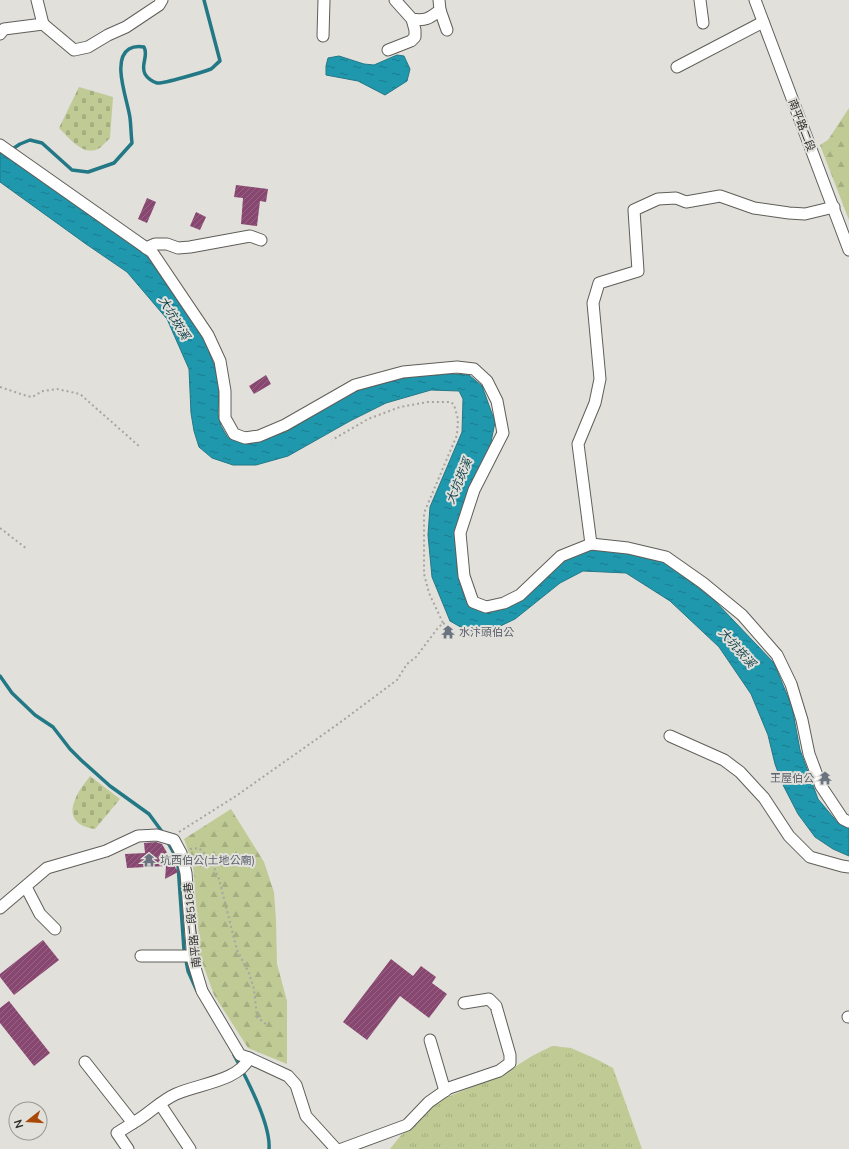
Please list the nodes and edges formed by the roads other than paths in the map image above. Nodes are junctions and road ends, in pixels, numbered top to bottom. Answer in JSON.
{"nodes":[{"id":1,"x":37,"y":0,"type":"edge"},
{"id":2,"x":162,"y":0,"type":"edge"},
{"id":3,"x":324,"y":0,"type":"edge"},
{"id":4,"x":395,"y":0,"type":"edge"},
{"id":5,"x":700,"y":0,"type":"edge"},
{"id":6,"x":754,"y":0,"type":"edge"},
{"id":7,"x":439,"y":5,"type":"edge"},
{"id":8,"x":412,"y":19,"type":"junction"},
{"id":9,"x":763,"y":22,"type":"junction"},
{"id":10,"x":703,"y":23,"type":"dead end"},
{"id":11,"x":43,"y":24,"type":"junction"},
{"id":12,"x":446,"y":30,"type":"dead end"},
{"id":13,"x":0,"y":34,"type":"edge"},
{"id":14,"x":323,"y":36,"type":"dead end"},
{"id":15,"x":388,"y":50,"type":"dead end"},
{"id":16,"x":677,"y":66,"type":"dead end"},
{"id":17,"x":1,"y":146,"type":"edge"},
{"id":18,"x":834,"y":207,"type":"junction"},
{"id":19,"x":261,"y":240,"type":"dead end"},
{"id":20,"x":146,"y":248,"type":"junction"},
{"id":21,"x":849,"y":250,"type":"edge"},
{"id":22,"x":591,"y":544,"type":"junction"},
{"id":23,"x":670,"y":736,"type":"dead end"},
{"id":24,"x":849,"y":822,"type":"edge"},
{"id":25,"x":849,"y":866,"type":"edge"},
{"id":26,"x":26,"y":887,"type":"junction"},
{"id":27,"x":0,"y":908,"type":"edge"},
{"id":28,"x":55,"y":929,"type":"dead end"},
{"id":29,"x":141,"y":956,"type":"dead end"},
{"id":30,"x":192,"y":956,"type":"junction"},
{"id":31,"x":464,"y":1003,"type":"dead end"},
{"id":32,"x":430,"y":1040,"type":"dead end"},
{"id":33,"x":247,"y":1061,"type":"junction"},
{"id":34,"x":84,"y":1062,"type":"dead end"},
{"id":35,"x":444,"y":1091,"type":"junction"},
{"id":36,"x":160,"y":1104,"type":"junction"},
{"id":37,"x":132,"y":1123,"type":"junction"},
{"id":38,"x":128,"y":1149,"type":"edge"},
{"id":39,"x":190,"y":1149,"type":"edge"},
{"id":40,"x":336,"y":1149,"type":"edge"},
{"id":41,"x":342,"y":1149,"type":"edge"}],
"edges":[{"from":1,"to":11,"type":"street"},
{"from":2,"to":11,"type":"street"},
{"from":3,"to":14,"type":"street"},
{"from":4,"to":8,"type":"street"},
{"from":5,"to":10,"type":"street"},
{"from":6,"to":9,"type":"street","name":"南平路二段"},
{"from":7,"to":8,"type":"street"},
{"from":7,"to":12,"type":"street"},
{"from":8,"to":15,"type":"street"},
{"from":9,"to":16,"type":"street"},
{"from":9,"to":18,"type":"street","name":"南平路二段"},
{"from":11,"to":13,"type":"street"},
{"from":17,"to":20,"type":"street"},
{"from":18,"to":21,"type":"street","name":"南平路二段"},
{"from":18,"to":22,"type":"street"},
{"from":19,"to":20,"type":"street"},
{"from":20,"to":22,"type":"street"},
{"from":22,"to":24,"type":"street"},
{"from":23,"to":25,"type":"street"},
{"from":26,"to":27,"type":"street"},
{"from":26,"to":28,"type":"street"},
{"from":26,"to":30,"type":"street","name":"南平路二段516巷"},
{"from":29,"to":30,"type":"street"},
{"from":30,"to":33,"type":"street","name":"南平路二段516巷"},
{"from":31,"to":35,"type":"street"},
{"from":32,"to":35,"type":"street"},
{"from":33,"to":36,"type":"street"},
{"from":33,"to":40,"type":"street","name":"南平路二段516巷"},
{"from":34,"to":37,"type":"street"},
{"from":35,"to":41,"type":"street"},
{"from":36,"to":37,"type":"street"},
{"from":36,"to":39,"type":"street"},
{"from":37,"to":38,"type":"street"}]}
